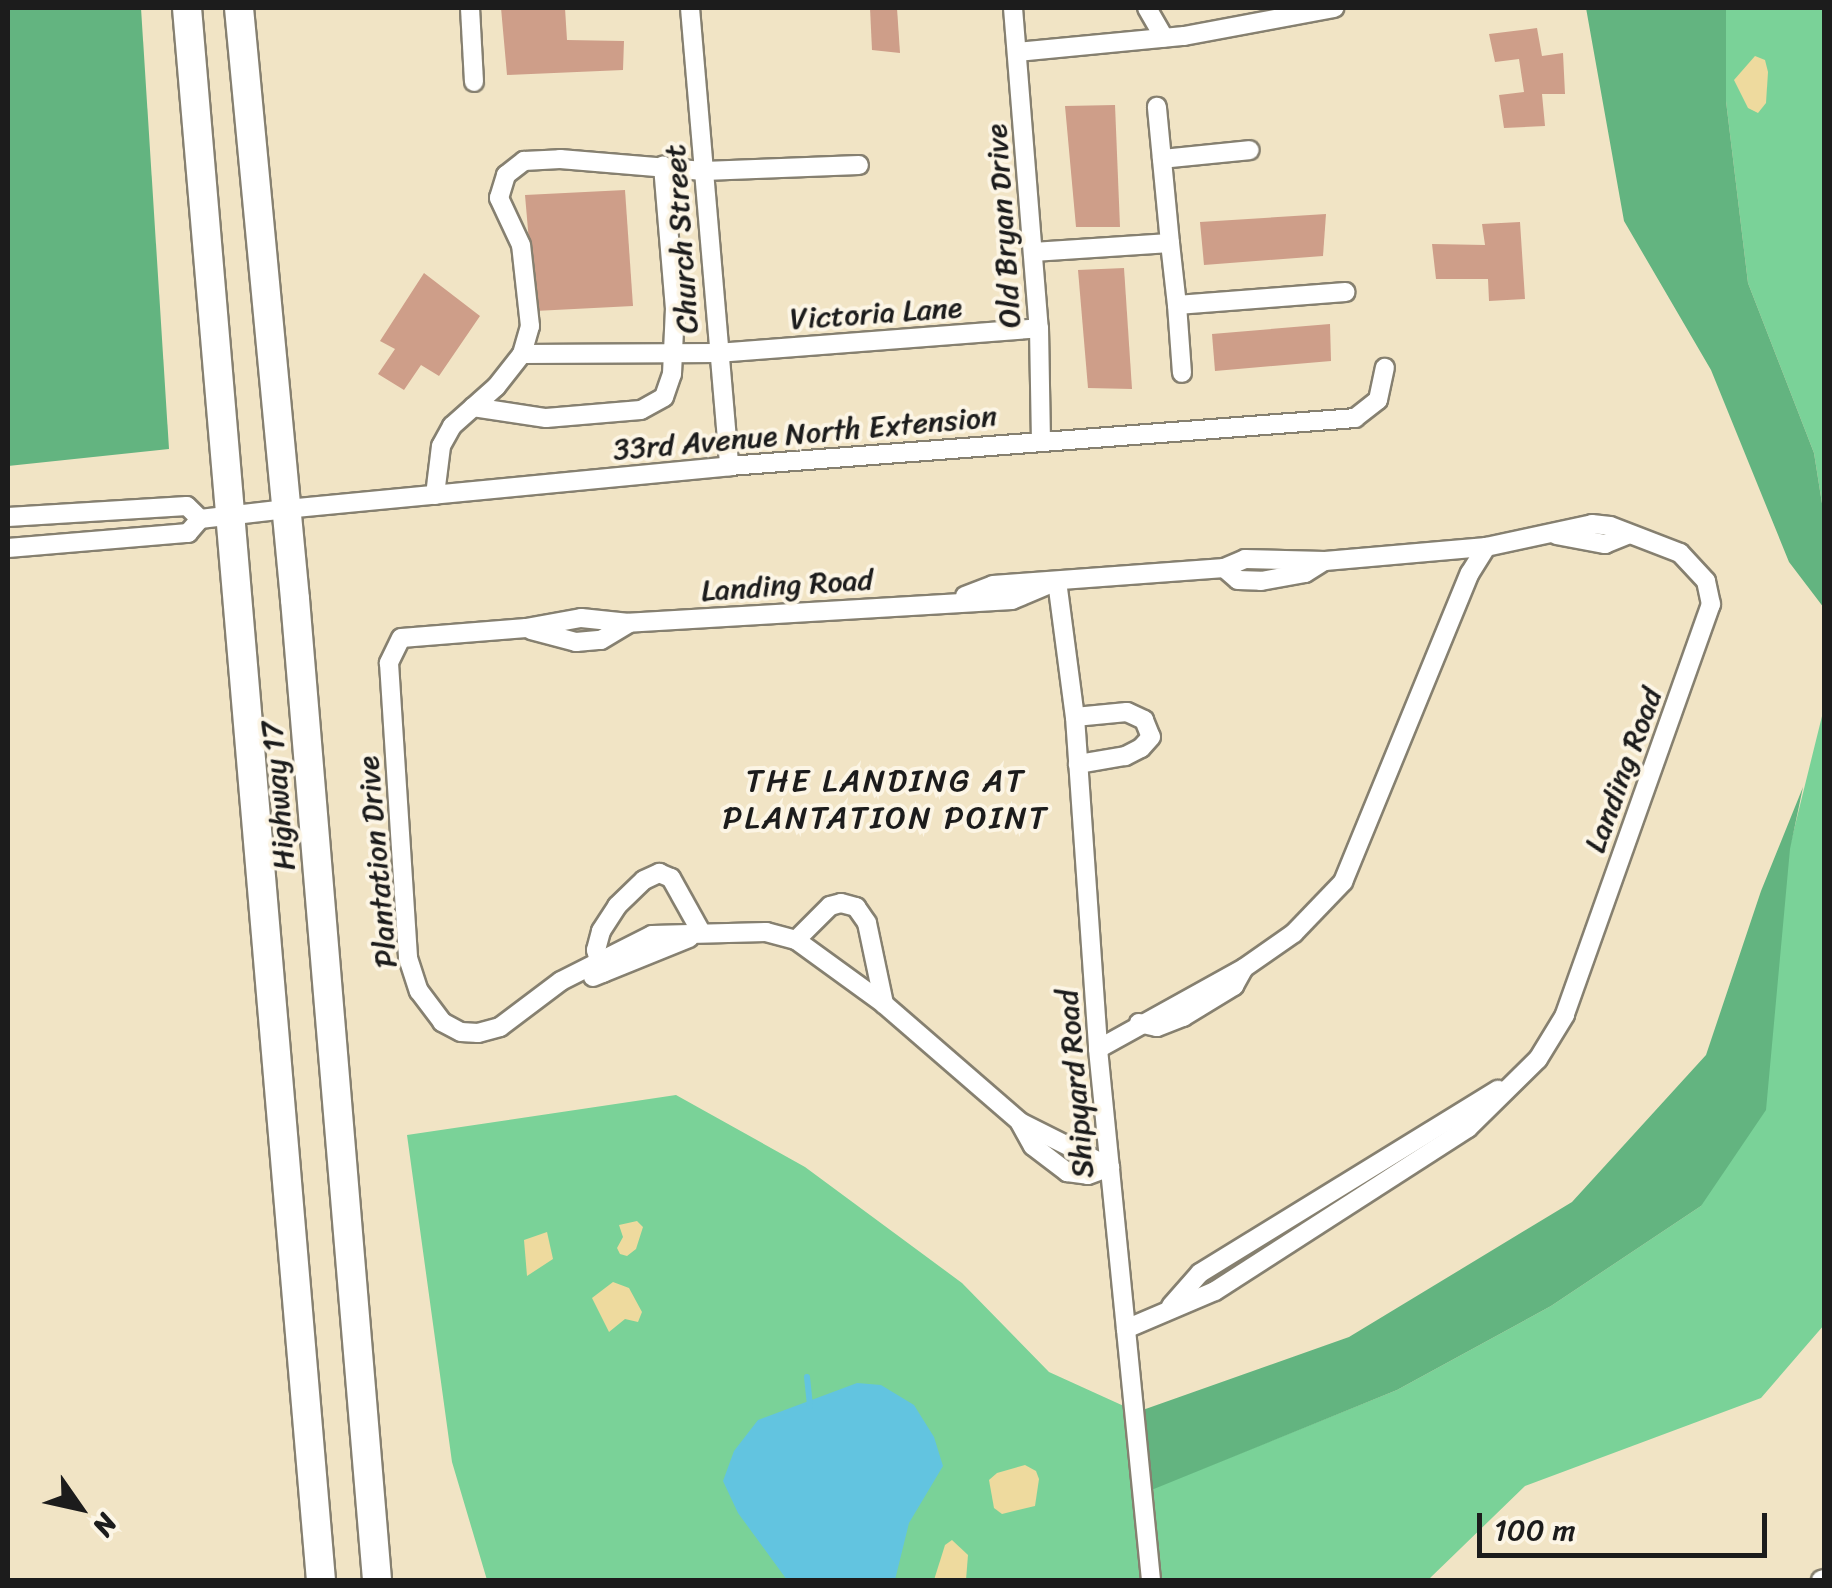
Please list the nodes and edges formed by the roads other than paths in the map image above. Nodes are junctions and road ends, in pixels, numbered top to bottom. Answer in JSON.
{"nodes":[{"id":1,"x":186,"y":8,"type":"edge"},
{"id":2,"x":239,"y":8,"type":"edge"},
{"id":3,"x":470,"y":8,"type":"edge"},
{"id":4,"x":690,"y":8,"type":"edge"},
{"id":5,"x":1013,"y":8,"type":"edge"},
{"id":6,"x":1147,"y":8,"type":"edge"},
{"id":7,"x":1334,"y":8,"type":"edge"},
{"id":8,"x":1292,"y":12,"type":"edge"},
{"id":9,"x":1164,"y":38,"type":"junction"},
{"id":10,"x":1017,"y":52,"type":"junction"},
{"id":11,"x":474,"y":82,"type":"dead end"},
{"id":12,"x":1158,"y":106,"type":"dead end"},
{"id":13,"x":1250,"y":150,"type":"dead end"},
{"id":14,"x":1162,"y":159,"type":"junction"},
{"id":15,"x":663,"y":166,"type":"junction"},
{"id":16,"x":859,"y":166,"type":"dead end"},
{"id":17,"x":704,"y":171,"type":"junction"},
{"id":18,"x":1170,"y":243,"type":"junction"},
{"id":19,"x":1033,"y":252,"type":"junction"},
{"id":20,"x":1346,"y":292,"type":"dead end"},
{"id":21,"x":1177,"y":305,"type":"junction"},
{"id":22,"x":1039,"y":328,"type":"junction"},
{"id":23,"x":674,"y":353,"type":"junction"},
{"id":24,"x":717,"y":353,"type":"junction"},
{"id":25,"x":522,"y":354,"type":"junction"},
{"id":26,"x":1385,"y":368,"type":"dead end"},
{"id":27,"x":1182,"y":374,"type":"dead end"},
{"id":28,"x":474,"y":407,"type":"junction"},
{"id":29,"x":1042,"y":440,"type":"junction"},
{"id":30,"x":728,"y":466,"type":"junction"},
{"id":31,"x":435,"y":495,"type":"junction"},
{"id":32,"x":286,"y":509,"type":"junction"},
{"id":33,"x":8,"y":517,"type":"edge"},
{"id":34,"x":230,"y":518,"type":"junction"},
{"id":35,"x":200,"y":519,"type":"junction"},
{"id":36,"x":1486,"y":547,"type":"junction"},
{"id":37,"x":8,"y":548,"type":"edge"},
{"id":38,"x":1057,"y":582,"type":"junction"},
{"id":39,"x":401,"y":638,"type":"joint"},
{"id":40,"x":1075,"y":717,"type":"junction"},
{"id":41,"x":1078,"y":764,"type":"junction"},
{"id":42,"x":701,"y":932,"type":"junction"},
{"id":43,"x":796,"y":940,"type":"junction"},
{"id":44,"x":600,"y":966,"type":"junction"},
{"id":45,"x":884,"y":1004,"type":"junction"},
{"id":46,"x":1098,"y":1049,"type":"junction"},
{"id":47,"x":1538,"y":1059,"type":"junction"},
{"id":48,"x":1110,"y":1167,"type":"junction"},
{"id":49,"x":1315,"y":1203,"type":"junction"},
{"id":50,"x":1325,"y":1220,"type":"junction"},
{"id":51,"x":1171,"y":1307,"type":"junction"},
{"id":52,"x":1126,"y":1329,"type":"junction"},
{"id":53,"x":321,"y":1580,"type":"edge"},
{"id":54,"x":377,"y":1580,"type":"edge"},
{"id":55,"x":1151,"y":1580,"type":"edge"}],
"edges":[{"from":1,"to":34,"type":"highway","name":"Highway 17"},
{"from":2,"to":32,"type":"highway","name":"Highway 17"},
{"from":3,"to":11,"type":"street"},
{"from":4,"to":17,"type":"street","name":"Church Street"},
{"from":5,"to":10,"type":"street","name":"Old Bryan Drive"},
{"from":6,"to":9,"type":"street"},
{"from":7,"to":8,"type":"street"},
{"from":8,"to":9,"type":"street"},
{"from":9,"to":10,"type":"street"},
{"from":10,"to":19,"type":"street","name":"Old Bryan Drive"},
{"from":12,"to":14,"type":"street"},
{"from":13,"to":14,"type":"street"},
{"from":14,"to":18,"type":"street"},
{"from":15,"to":17,"type":"street"},
{"from":15,"to":23,"type":"street"},
{"from":15,"to":25,"type":"street"},
{"from":16,"to":17,"type":"street"},
{"from":17,"to":24,"type":"street","name":"Church Street"},
{"from":18,"to":19,"type":"street"},
{"from":18,"to":21,"type":"street"},
{"from":19,"to":22,"type":"street","name":"Old Bryan Drive"},
{"from":20,"to":21,"type":"street"},
{"from":21,"to":27,"type":"street"},
{"from":22,"to":24,"type":"street","name":"Victoria Lane"},
{"from":22,"to":29,"type":"street","name":"Old Bryan Drive"},
{"from":23,"to":24,"type":"street","name":"Victoria Lane"},
{"from":23,"to":25,"type":"street","name":"Victoria Lane"},
{"from":23,"to":28,"type":"street"},
{"from":24,"to":30,"type":"street","name":"Church Street"},
{"from":25,"to":28,"type":"street"},
{"from":26,"to":29,"type":"street","name":"33rd Avenue North Extension"},
{"from":28,"to":31,"type":"street"},
{"from":29,"to":30,"type":"street","name":"33rd Avenue North Extension"},
{"from":30,"to":31,"type":"street","name":"33rd Avenue North Extension"},
{"from":31,"to":32,"type":"street","name":"33rd Avenue North Extension"},
{"from":32,"to":34,"type":"street","name":"33rd Avenue North Extension"},
{"from":32,"to":54,"type":"highway","name":"Highway 17"},
{"from":33,"to":35,"type":"street","name":"33rd Avenue North Extension"},
{"from":34,"to":35,"type":"street","name":"33rd Avenue North Extension"},
{"from":34,"to":53,"type":"highway","name":"Highway 17"},
{"from":35,"to":37,"type":"street","name":"33rd Avenue North Extension"},
{"from":36,"to":38,"type":"street","name":"Landing Road"},
{"from":36,"to":46,"type":"street"},
{"from":36,"to":47,"type":"street","name":"Landing Road"},
{"from":38,"to":39,"type":"street","name":"Landing Road"},
{"from":38,"to":40,"type":"street","name":"Shipyard Road"},
{"from":39,"to":44,"type":"street","name":"Plantation Drive"},
{"from":40,"to":41,"type":"street","name":"Shipyard Road"},
{"from":40,"to":41,"type":"street"},
{"from":41,"to":46,"type":"street","name":"Shipyard Road"},
{"from":42,"to":43,"type":"street","name":"Plantation Drive"},
{"from":42,"to":44,"type":"street","name":"Plantation Drive"},
{"from":42,"to":44,"type":"street"},
{"from":43,"to":45,"type":"street","name":"Plantation Drive"},
{"from":43,"to":45,"type":"street"},
{"from":45,"to":48,"type":"street","name":"Plantation Drive"},
{"from":46,"to":48,"type":"street","name":"Shipyard Road"},
{"from":47,"to":49,"type":"street","name":"Landing Road"},
{"from":47,"to":50,"type":"street","name":"Landing Road"},
{"from":48,"to":52,"type":"street","name":"Shipyard Road"},
{"from":49,"to":50,"type":"street"},
{"from":49,"to":51,"type":"street","name":"Landing Road"},
{"from":50,"to":51,"type":"street","name":"Landing Road"},
{"from":51,"to":52,"type":"street","name":"Landing Road"},
{"from":52,"to":55,"type":"street","name":"Shipyard Road"}]}
